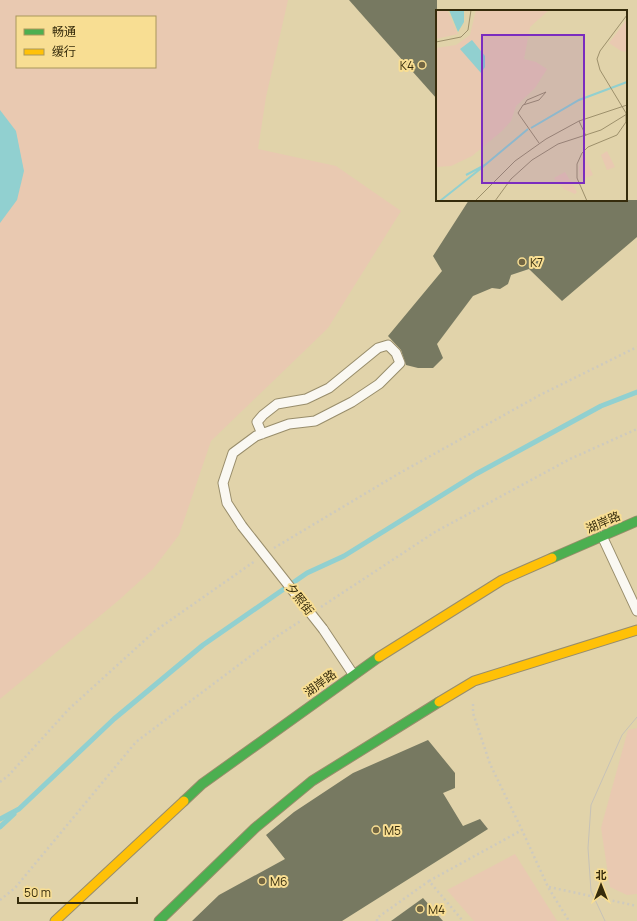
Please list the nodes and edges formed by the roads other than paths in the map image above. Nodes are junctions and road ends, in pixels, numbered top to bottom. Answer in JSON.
{"nodes":[{"id":1,"x":262,"y":434,"type":"junction"},
{"id":2,"x":637,"y":521,"type":"edge"},
{"id":3,"x":602,"y":536,"type":"junction"},
{"id":4,"x":637,"y":611,"type":"edge"},
{"id":5,"x":637,"y":630,"type":"edge"},
{"id":6,"x":353,"y":674,"type":"junction"},
{"id":7,"x":55,"y":921,"type":"edge"},
{"id":8,"x":159,"y":921,"type":"edge"}],
"edges":[{"from":1,"to":1,"type":"lane","name":"夕照街"},
{"from":1,"to":6,"type":"lane","name":"夕照街","bridge":true},
{"from":2,"to":3,"type":"street","name":"湖岸路"},
{"from":3,"to":4,"type":"lane"},
{"from":3,"to":6,"type":"street","name":"湖岸路"},
{"from":5,"to":8,"type":"street"},
{"from":6,"to":7,"type":"street","name":"湖岸路"}]}
